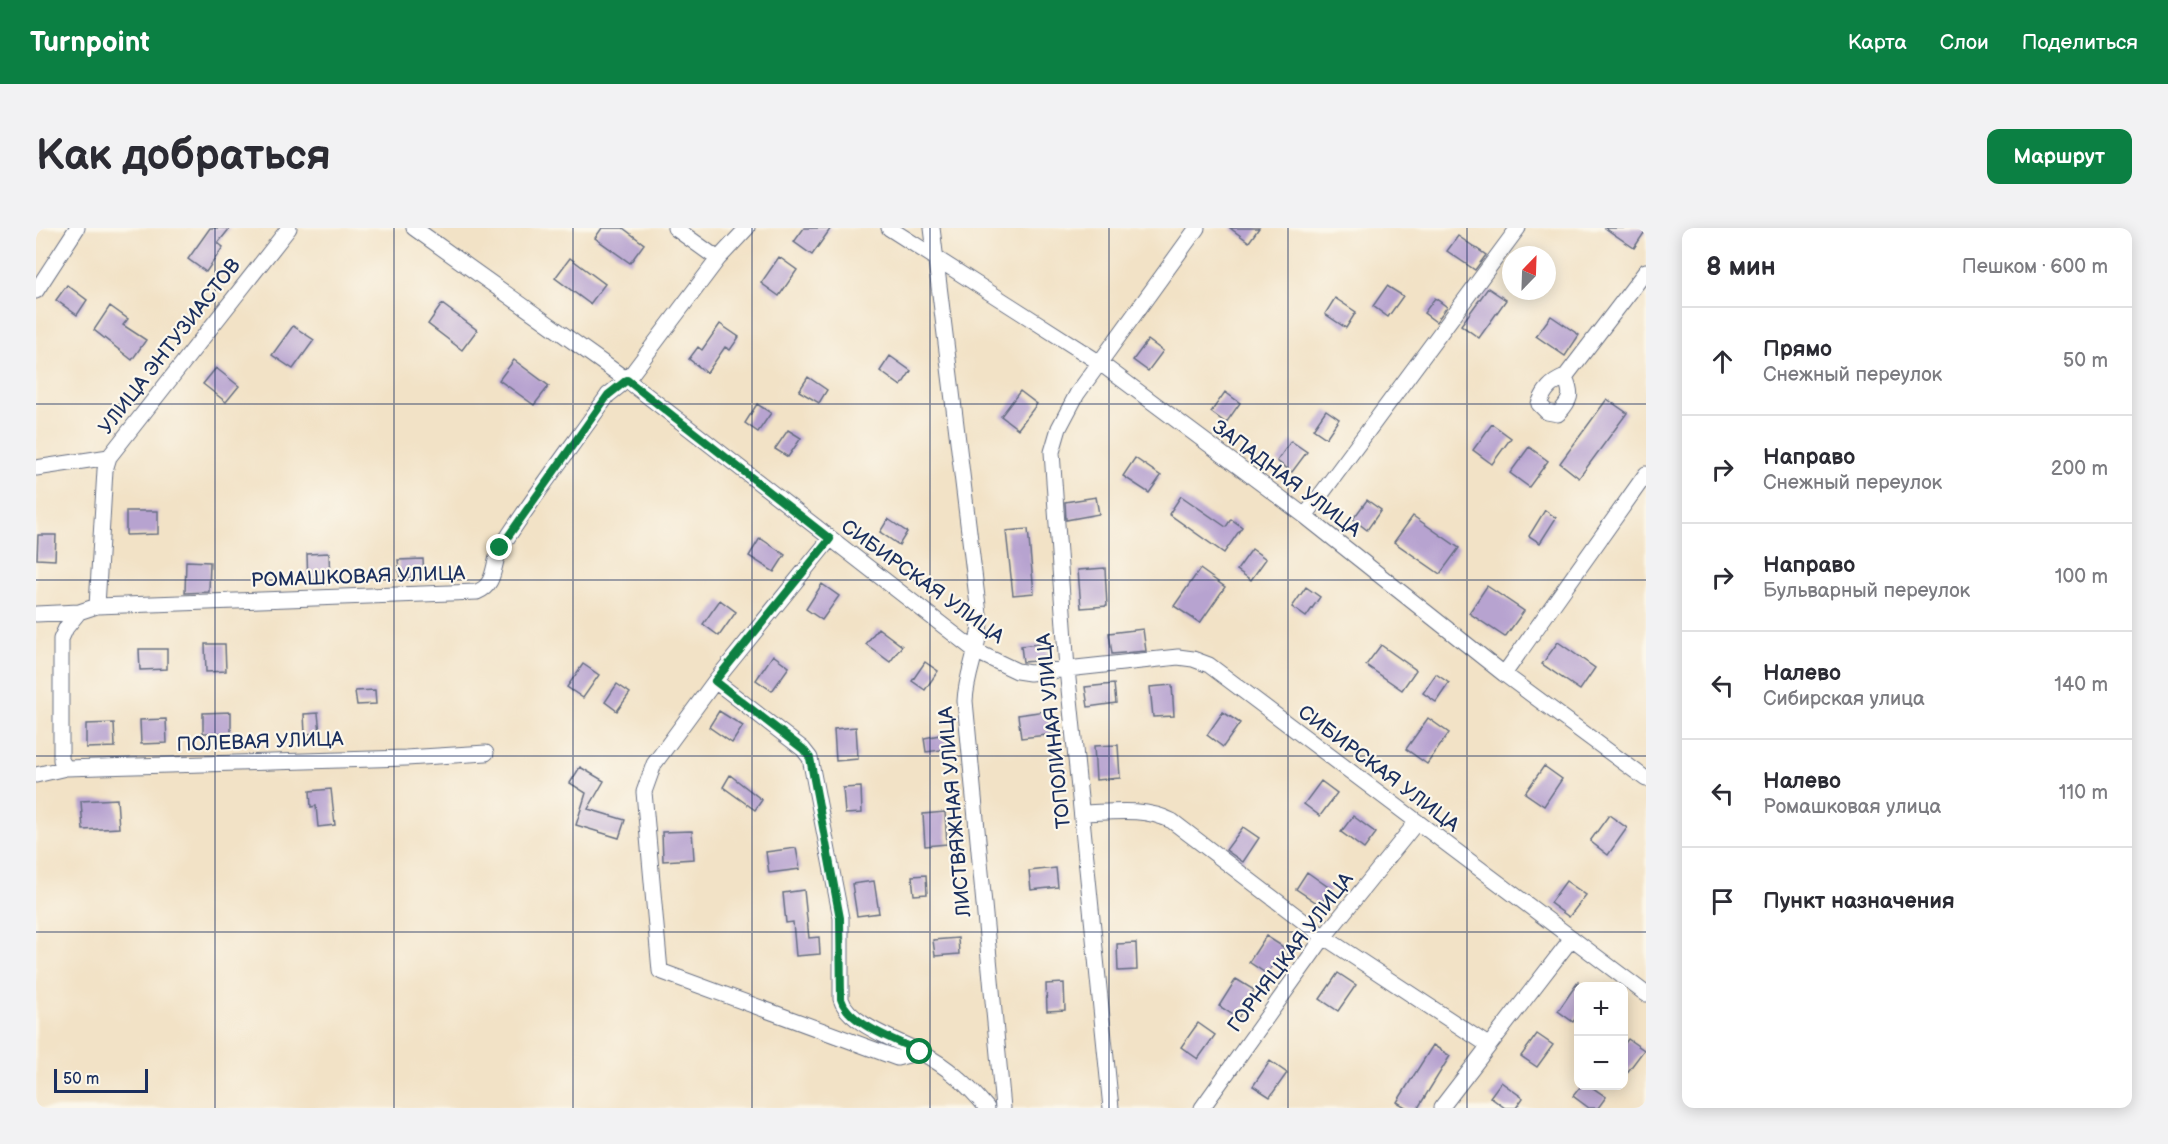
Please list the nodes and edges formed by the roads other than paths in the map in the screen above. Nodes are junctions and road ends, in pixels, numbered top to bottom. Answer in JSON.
{"nodes":[{"id":1,"x":77,"y":228,"type":"edge"},
{"id":2,"x":289,"y":228,"type":"edge"},
{"id":3,"x":414,"y":228,"type":"edge"},
{"id":4,"x":675,"y":228,"type":"edge"},
{"id":5,"x":747,"y":228,"type":"edge"},
{"id":6,"x":889,"y":228,"type":"edge"},
{"id":7,"x":932,"y":228,"type":"edge"},
{"id":8,"x":1197,"y":228,"type":"edge"},
{"id":9,"x":1518,"y":228,"type":"edge"},
{"id":10,"x":936,"y":257,"type":"junction"},
{"id":11,"x":718,"y":259,"type":"junction"},
{"id":12,"x":1646,"y":271,"type":"edge"},
{"id":13,"x":36,"y":291,"type":"edge"},
{"id":14,"x":1100,"y":363,"type":"junction"},
{"id":15,"x":1565,"y":377,"type":"dead end"},
{"id":16,"x":627,"y":380,"type":"junction"},
{"id":17,"x":109,"y":457,"type":"junction"},
{"id":18,"x":36,"y":468,"type":"edge"},
{"id":19,"x":1646,"y":474,"type":"edge"},
{"id":20,"x":1305,"y":516,"type":"junction"},
{"id":21,"x":830,"y":539,"type":"junction"},
{"id":22,"x":97,"y":606,"type":"junction"},
{"id":23,"x":79,"y":612,"type":"junction"},
{"id":24,"x":36,"y":614,"type":"edge"},
{"id":25,"x":977,"y":652,"type":"junction"},
{"id":26,"x":1067,"y":669,"type":"junction"},
{"id":27,"x":1504,"y":674,"type":"junction"},
{"id":28,"x":715,"y":681,"type":"junction"},
{"id":29,"x":486,"y":753,"type":"dead end"},
{"id":30,"x":66,"y":768,"type":"junction"},
{"id":31,"x":36,"y":775,"type":"edge"},
{"id":32,"x":1646,"y":779,"type":"edge"},
{"id":33,"x":1083,"y":813,"type":"junction"},
{"id":34,"x":1416,"y":823,"type":"junction"},
{"id":35,"x":1324,"y":937,"type":"junction"},
{"id":36,"x":1572,"y":938,"type":"junction"},
{"id":37,"x":1646,"y":994,"type":"edge"},
{"id":38,"x":1488,"y":1045,"type":"junction"},
{"id":39,"x":920,"y":1052,"type":"junction"},
{"id":40,"x":987,"y":1108,"type":"edge"},
{"id":41,"x":1002,"y":1108,"type":"edge"},
{"id":42,"x":1111,"y":1108,"type":"edge"},
{"id":43,"x":1202,"y":1108,"type":"edge"},
{"id":44,"x":1441,"y":1108,"type":"edge"}],
"edges":[{"from":1,"to":13,"type":"street"},
{"from":2,"to":17,"type":"street","name":"УЛИЦА ЭНТУЗИАСТОВ"},
{"from":3,"to":16,"type":"street","name":"СИБИРСКАЯ УЛИЦА"},
{"from":4,"to":11,"type":"street"},
{"from":5,"to":11,"type":"street","name":"РОМАШКОВАЯ УЛИЦА"},
{"from":6,"to":10,"type":"street","name":"ЗАПАДНАЯ УЛИЦА"},
{"from":7,"to":10,"type":"street","name":"ЛИСТВЯЖНАЯ УЛИЦА"},
{"from":8,"to":14,"type":"street","name":"ТОПОЛИНАЯ УЛИЦА"},
{"from":9,"to":20,"type":"street"},
{"from":10,"to":14,"type":"street","name":"ЗАПАДНАЯ УЛИЦА"},
{"from":10,"to":25,"type":"street","name":"ЛИСТВЯЖНАЯ УЛИЦА"},
{"from":11,"to":16,"type":"street","name":"РОМАШКОВАЯ УЛИЦА"},
{"from":12,"to":15,"type":"street"},
{"from":14,"to":20,"type":"street","name":"ЗАПАДНАЯ УЛИЦА"},
{"from":14,"to":26,"type":"street","name":"ТОПОЛИНАЯ УЛИЦА"},
{"from":16,"to":21,"type":"street","name":"СИБИРСКАЯ УЛИЦА"},
{"from":16,"to":22,"type":"street","name":"РОМАШКОВАЯ УЛИЦА"},
{"from":17,"to":18,"type":"street"},
{"from":17,"to":22,"type":"street","name":"УЛИЦА ЭНТУЗИАСТОВ"},
{"from":19,"to":27,"type":"street"},
{"from":20,"to":27,"type":"street","name":"ЗАПАДНАЯ УЛИЦА"},
{"from":21,"to":25,"type":"street","name":"СИБИРСКАЯ УЛИЦА"},
{"from":21,"to":28,"type":"street"},
{"from":22,"to":23,"type":"street","name":"РОМАШКОВАЯ УЛИЦА"},
{"from":23,"to":24,"type":"street","name":"РОМАШКОВАЯ УЛИЦА"},
{"from":23,"to":30,"type":"street"},
{"from":25,"to":26,"type":"street","name":"СИБИРСКАЯ УЛИЦА"},
{"from":25,"to":41,"type":"street","name":"ЛИСТВЯЖНАЯ УЛИЦА"},
{"from":26,"to":33,"type":"street","name":"ТОПОЛИНАЯ УЛИЦА"},
{"from":26,"to":34,"type":"street","name":"СИБИРСКАЯ УЛИЦА"},
{"from":27,"to":32,"type":"street","name":"ЗАПАДНАЯ УЛИЦА"},
{"from":28,"to":39,"type":"street"},
{"from":28,"to":39,"type":"street"},
{"from":29,"to":30,"type":"street","name":"ПОЛЕВАЯ УЛИЦА"},
{"from":30,"to":31,"type":"street","name":"ПОЛЕВАЯ УЛИЦА"},
{"from":33,"to":35,"type":"street"},
{"from":33,"to":42,"type":"street","name":"ТОПОЛИНАЯ УЛИЦА"},
{"from":34,"to":35,"type":"street","name":"ГОРНЯЦКАЯ УЛИЦА"},
{"from":34,"to":36,"type":"street","name":"СИБИРСКАЯ УЛИЦА"},
{"from":35,"to":38,"type":"street"},
{"from":35,"to":43,"type":"street","name":"ГОРНЯЦКАЯ УЛИЦА"},
{"from":36,"to":37,"type":"street","name":"СИБИРСКАЯ УЛИЦА"},
{"from":36,"to":38,"type":"street"},
{"from":38,"to":44,"type":"street"},
{"from":39,"to":40,"type":"street"}]}
